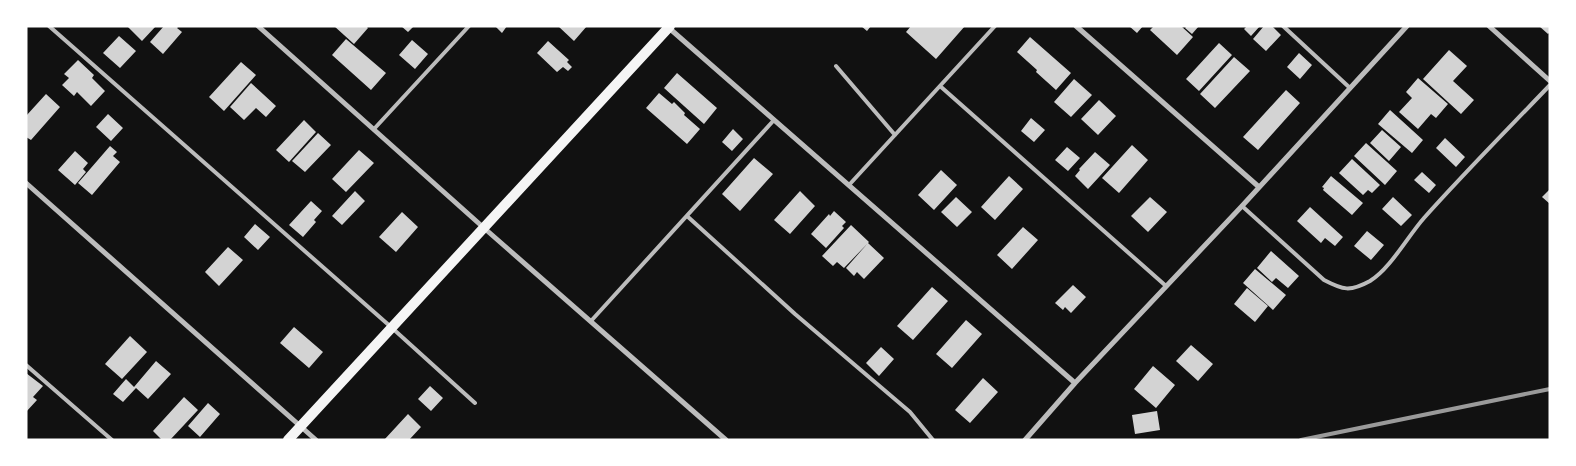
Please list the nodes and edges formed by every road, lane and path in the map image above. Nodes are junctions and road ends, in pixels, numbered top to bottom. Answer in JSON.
{"nodes":[{"id":1,"x":49,"y":26,"type":"edge"},
{"id":2,"x":258,"y":26,"type":"edge"},
{"id":3,"x":269,"y":26,"type":"edge"},
{"id":4,"x":469,"y":26,"type":"edge"},
{"id":5,"x":995,"y":26,"type":"edge"},
{"id":6,"x":1076,"y":26,"type":"edge"},
{"id":7,"x":1283,"y":26,"type":"edge"},
{"id":8,"x":1407,"y":26,"type":"edge"},
{"id":9,"x":1489,"y":26,"type":"edge"},
{"id":10,"x":669,"y":27,"type":"edge"},
{"id":11,"x":264,"y":31,"type":"junction"},
{"id":12,"x":836,"y":66,"type":"dead end"},
{"id":13,"x":1550,"y":83,"type":"edge"},
{"id":14,"x":940,"y":86,"type":"junction"},
{"id":15,"x":1350,"y":88,"type":"junction"},
{"id":16,"x":774,"y":120,"type":"junction"},
{"id":17,"x":374,"y":129,"type":"junction"},
{"id":18,"x":895,"y":135,"type":"junction"},
{"id":19,"x":26,"y":183,"type":"edge"},
{"id":20,"x":849,"y":185,"type":"junction"},
{"id":21,"x":1259,"y":188,"type":"junction"},
{"id":22,"x":1242,"y":206,"type":"junction"},
{"id":23,"x":686,"y":216,"type":"junction"},
{"id":24,"x":484,"y":228,"type":"junction"},
{"id":25,"x":1166,"y":286,"type":"junction"},
{"id":26,"x":591,"y":321,"type":"junction"},
{"id":27,"x":391,"y":327,"type":"junction"},
{"id":28,"x":26,"y":364,"type":"edge"},
{"id":29,"x":1075,"y":383,"type":"junction"},
{"id":30,"x":475,"y":403,"type":"dead end"},
{"id":31,"x":301,"y":426,"type":"junction"},
{"id":32,"x":112,"y":440,"type":"edge"},
{"id":33,"x":288,"y":440,"type":"edge"},
{"id":34,"x":316,"y":440,"type":"edge"},
{"id":35,"x":726,"y":440,"type":"edge"},
{"id":36,"x":933,"y":440,"type":"edge"},
{"id":37,"x":1026,"y":440,"type":"edge"}],
"edges":[{"from":1,"to":27,"type":"lane"},
{"from":2,"to":11,"type":"street"},
{"from":3,"to":11,"type":"street"},
{"from":4,"to":17,"type":"lane"},
{"from":5,"to":14,"type":"lane"},
{"from":6,"to":21,"type":"street"},
{"from":7,"to":15,"type":"lane"},
{"from":8,"to":15,"type":"street"},
{"from":9,"to":13,"type":"street"},
{"from":10,"to":16,"type":"street"},
{"from":10,"to":24,"type":"main road"},
{"from":11,"to":17,"type":"street"},
{"from":12,"to":18,"type":"lane"},
{"from":13,"to":22,"type":"lane"},
{"from":14,"to":18,"type":"lane"},
{"from":14,"to":25,"type":"lane"},
{"from":15,"to":21,"type":"street"},
{"from":16,"to":20,"type":"street"},
{"from":16,"to":23,"type":"lane"},
{"from":17,"to":24,"type":"street"},
{"from":18,"to":20,"type":"lane"},
{"from":19,"to":31,"type":"street"},
{"from":20,"to":29,"type":"street"},
{"from":21,"to":22,"type":"street"},
{"from":22,"to":25,"type":"street"},
{"from":23,"to":26,"type":"lane"},
{"from":23,"to":36,"type":"lane"},
{"from":24,"to":26,"type":"street"},
{"from":24,"to":27,"type":"main road"},
{"from":25,"to":29,"type":"street"},
{"from":26,"to":35,"type":"street"},
{"from":27,"to":30,"type":"lane"},
{"from":27,"to":31,"type":"main road"},
{"from":28,"to":32,"type":"lane"},
{"from":29,"to":37,"type":"street"},
{"from":31,"to":33,"type":"main road"},
{"from":31,"to":34,"type":"street"}]}
